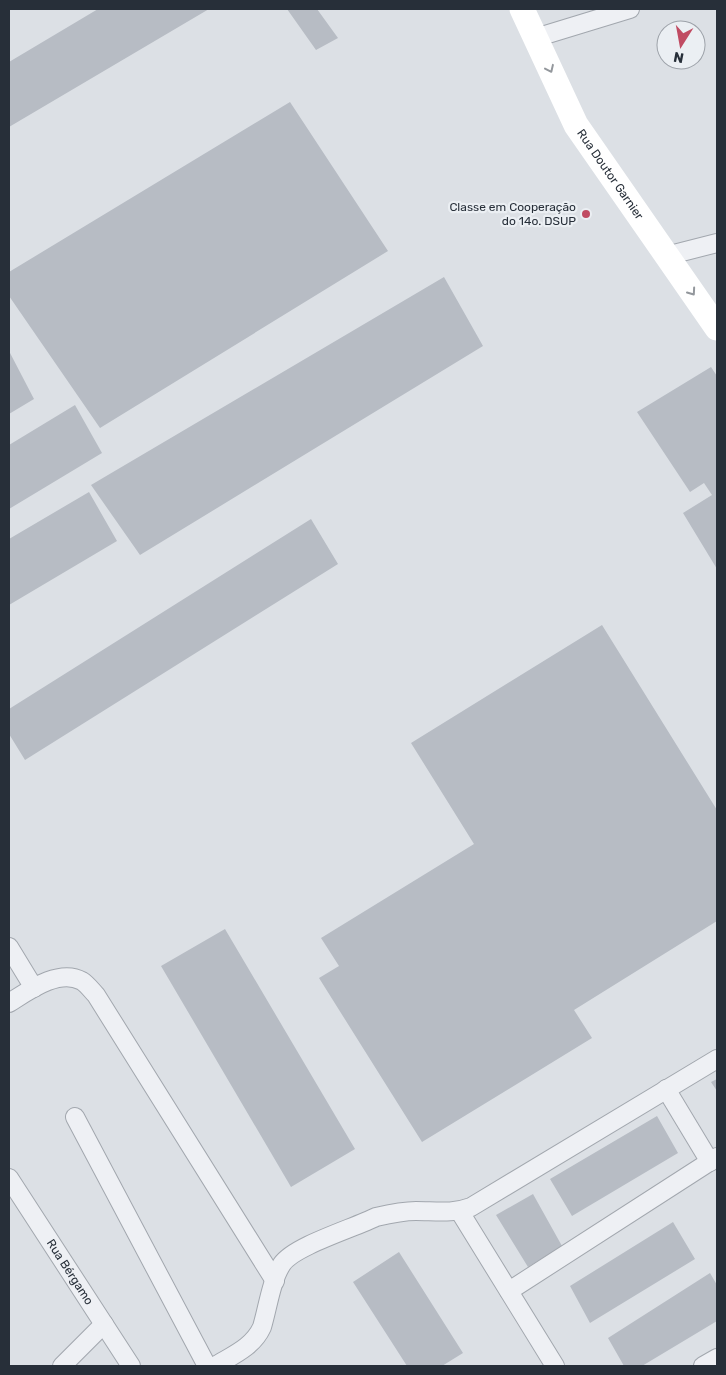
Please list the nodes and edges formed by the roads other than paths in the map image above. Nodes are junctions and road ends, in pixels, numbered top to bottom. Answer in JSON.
{"nodes":[{"id":1,"x":522,"y":9,"type":"edge"},
{"id":2,"x":630,"y":9,"type":"edge"},
{"id":3,"x":535,"y":38,"type":"junction"},
{"id":4,"x":717,"y":243,"type":"edge"},
{"id":5,"x":666,"y":256,"type":"junction"},
{"id":6,"x":717,"y":328,"type":"edge"},
{"id":7,"x":9,"y":946,"type":"edge"},
{"id":8,"x":34,"y":988,"type":"junction"},
{"id":9,"x":9,"y":1003,"type":"edge"},
{"id":10,"x":717,"y":1058,"type":"edge"},
{"id":11,"x":666,"y":1089,"type":"junction"},
{"id":12,"x":75,"y":1117,"type":"dead end"},
{"id":13,"x":714,"y":1159,"type":"edge"},
{"id":14,"x":9,"y":1178,"type":"edge"},
{"id":15,"x":460,"y":1212,"type":"junction"},
{"id":16,"x":275,"y":1282,"type":"junction"},
{"id":17,"x":509,"y":1291,"type":"junction"},
{"id":18,"x":104,"y":1324,"type":"junction"},
{"id":19,"x":717,"y":1358,"type":"edge"},
{"id":20,"x":62,"y":1366,"type":"edge"},
{"id":21,"x":131,"y":1366,"type":"edge"},
{"id":22,"x":207,"y":1366,"type":"edge"},
{"id":23,"x":215,"y":1366,"type":"edge"},
{"id":24,"x":555,"y":1366,"type":"edge"},
{"id":25,"x":703,"y":1366,"type":"edge"}],
"edges":[{"from":1,"to":3,"type":"main road","name":"Rua Doutor Garnier"},
{"from":2,"to":3,"type":"street"},
{"from":3,"to":5,"type":"main road","name":"Rua Doutor Garnier","one_way":true},
{"from":4,"to":5,"type":"street"},
{"from":5,"to":6,"type":"main road","name":"Rua Doutor Garnier","one_way":true},
{"from":7,"to":8,"type":"street"},
{"from":8,"to":9,"type":"street"},
{"from":8,"to":16,"type":"street"},
{"from":10,"to":11,"type":"street"},
{"from":11,"to":13,"type":"street"},
{"from":11,"to":15,"type":"street"},
{"from":12,"to":22,"type":"street"},
{"from":13,"to":17,"type":"street"},
{"from":14,"to":18,"type":"street","name":"Rua Bérgamo"},
{"from":15,"to":16,"type":"street"},
{"from":15,"to":17,"type":"street"},
{"from":16,"to":23,"type":"street"},
{"from":17,"to":24,"type":"street"},
{"from":18,"to":20,"type":"street"},
{"from":18,"to":21,"type":"street","name":"Rua Bérgamo"},
{"from":19,"to":25,"type":"street"}]}
